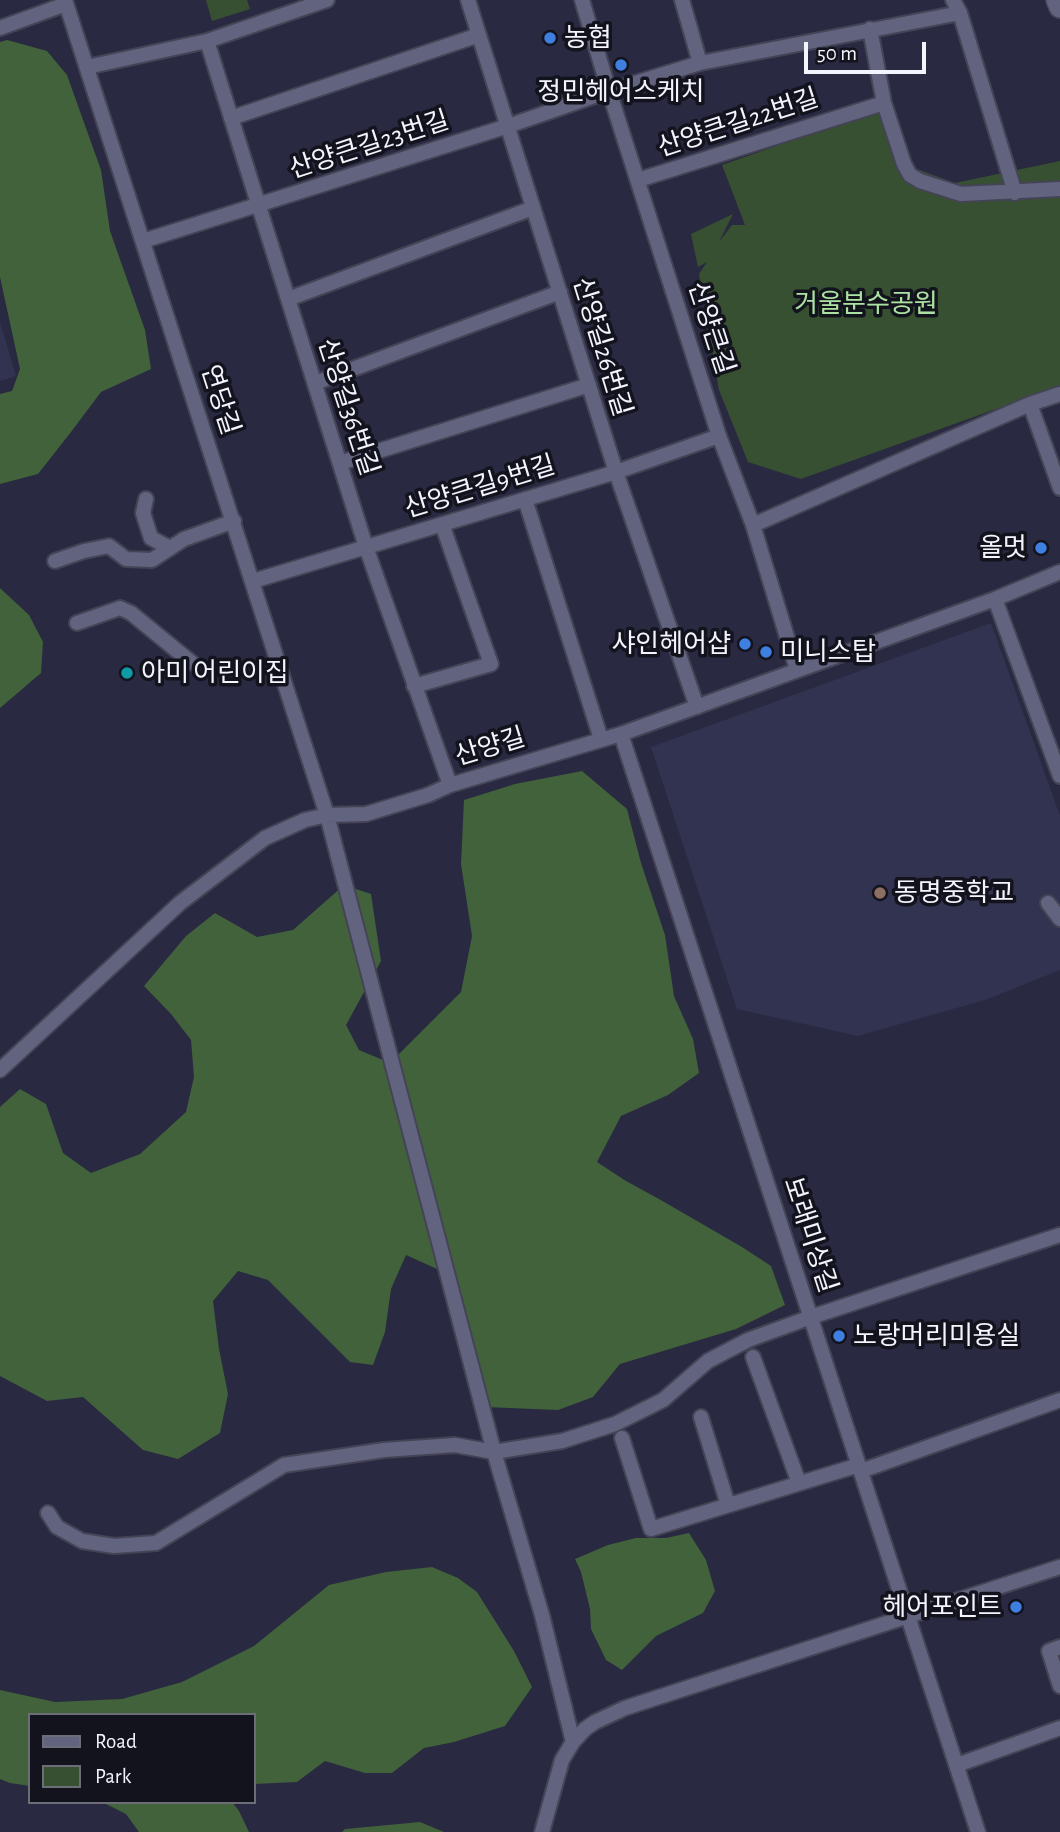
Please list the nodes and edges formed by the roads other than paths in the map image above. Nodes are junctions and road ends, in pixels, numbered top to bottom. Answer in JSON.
{"nodes":[{"id":1,"x":327,"y":0,"type":"edge"},
{"id":2,"x":468,"y":0,"type":"edge"},
{"id":3,"x":582,"y":0,"type":"edge"},
{"id":4,"x":682,"y":0,"type":"edge"},
{"id":5,"x":1057,"y":0,"type":"edge"},
{"id":6,"x":66,"y":2,"type":"edge"},
{"id":7,"x":957,"y":7,"type":"edge"},
{"id":8,"x":1060,"y":7,"type":"edge"},
{"id":9,"x":0,"y":28,"type":"edge"},
{"id":10,"x":870,"y":29,"type":"junction"},
{"id":11,"x":479,"y":35,"type":"junction"},
{"id":12,"x":207,"y":41,"type":"junction"},
{"id":13,"x":700,"y":63,"type":"junction"},
{"id":14,"x":87,"y":67,"type":"junction"},
{"id":15,"x":609,"y":91,"type":"junction"},
{"id":16,"x":884,"y":103,"type":"junction"},
{"id":17,"x":231,"y":118,"type":"junction"},
{"id":18,"x":508,"y":126,"type":"junction"},
{"id":19,"x":638,"y":180,"type":"junction"},
{"id":20,"x":1060,"y":189,"type":"edge"},
{"id":21,"x":1015,"y":193,"type":"junction"},
{"id":22,"x":258,"y":205,"type":"junction"},
{"id":23,"x":533,"y":208,"type":"junction"},
{"id":24,"x":143,"y":241,"type":"junction"},
{"id":25,"x":560,"y":292,"type":"junction"},
{"id":26,"x":288,"y":299,"type":"junction"},
{"id":27,"x":314,"y":383,"type":"junction"},
{"id":28,"x":589,"y":385,"type":"junction"},
{"id":29,"x":1060,"y":394,"type":"edge"},
{"id":30,"x":1030,"y":404,"type":"junction"},
{"id":31,"x":719,"y":436,"type":"junction"},
{"id":32,"x":340,"y":463,"type":"junction"},
{"id":33,"x":616,"y":472,"type":"junction"},
{"id":34,"x":1060,"y":488,"type":"edge"},
{"id":35,"x":146,"y":499,"type":"dead end"},
{"id":36,"x":525,"y":499,"type":"junction"},
{"id":37,"x":234,"y":521,"type":"junction"},
{"id":38,"x":442,"y":524,"type":"junction"},
{"id":39,"x":753,"y":525,"type":"junction"},
{"id":40,"x":366,"y":547,"type":"junction"},
{"id":41,"x":170,"y":548,"type":"junction"},
{"id":42,"x":55,"y":561,"type":"dead end"},
{"id":43,"x":1060,"y":572,"type":"edge"},
{"id":44,"x":253,"y":581,"type":"junction"},
{"id":45,"x":995,"y":599,"type":"junction"},
{"id":46,"x":77,"y":623,"type":"dead end"},
{"id":47,"x":192,"y":663,"type":"dead end"},
{"id":48,"x":797,"y":670,"type":"junction"},
{"id":49,"x":414,"y":686,"type":"junction"},
{"id":50,"x":697,"y":706,"type":"junction"},
{"id":51,"x":621,"y":734,"type":"junction"},
{"id":52,"x":601,"y":739,"type":"junction"},
{"id":53,"x":1060,"y":776,"type":"edge"},
{"id":54,"x":450,"y":785,"type":"junction"},
{"id":55,"x":327,"y":815,"type":"junction"},
{"id":56,"x":1048,"y":902,"type":"dead end"},
{"id":57,"x":1060,"y":919,"type":"edge"},
{"id":58,"x":0,"y":1070,"type":"edge"},
{"id":59,"x":1060,"y":1235,"type":"edge"},
{"id":60,"x":811,"y":1317,"type":"junction"},
{"id":61,"x":753,"y":1357,"type":"dead end"},
{"id":62,"x":1060,"y":1400,"type":"edge"},
{"id":63,"x":701,"y":1417,"type":"dead end"},
{"id":64,"x":622,"y":1438,"type":"dead end"},
{"id":65,"x":494,"y":1452,"type":"junction"},
{"id":66,"x":860,"y":1468,"type":"junction"},
{"id":67,"x":799,"y":1483,"type":"junction"},
{"id":68,"x":728,"y":1505,"type":"junction"},
{"id":69,"x":48,"y":1513,"type":"dead end"},
{"id":70,"x":1060,"y":1567,"type":"edge"},
{"id":71,"x":908,"y":1615,"type":"junction"},
{"id":72,"x":1060,"y":1647,"type":"edge"},
{"id":73,"x":1060,"y":1686,"type":"edge"},
{"id":74,"x":1060,"y":1728,"type":"edge"},
{"id":75,"x":573,"y":1742,"type":"junction"},
{"id":76,"x":957,"y":1765,"type":"junction"},
{"id":77,"x":542,"y":1832,"type":"edge"},
{"id":78,"x":978,"y":1832,"type":"edge"}],
"edges":[{"from":1,"to":12,"type":"street"},
{"from":2,"to":11,"type":"street","name":"산양길26번길"},
{"from":3,"to":15,"type":"street","name":"산양큰길"},
{"from":4,"to":13,"type":"street"},
{"from":5,"to":8,"type":"street"},
{"from":6,"to":9,"type":"street"},
{"from":6,"to":14,"type":"street","name":"연당길"},
{"from":7,"to":10,"type":"street","name":"산양큰길23번길"},
{"from":7,"to":21,"type":"street"},
{"from":10,"to":13,"type":"street","name":"산양큰길23번길"},
{"from":10,"to":16,"type":"street"},
{"from":11,"to":17,"type":"street"},
{"from":11,"to":18,"type":"street","name":"산양길26번길"},
{"from":12,"to":14,"type":"street"},
{"from":12,"to":17,"type":"street","name":"산양길36번길"},
{"from":13,"to":15,"type":"street","name":"산양큰길23번길"},
{"from":14,"to":24,"type":"street","name":"연당길"},
{"from":15,"to":18,"type":"street","name":"산양큰길23번길"},
{"from":15,"to":19,"type":"street","name":"산양큰길"},
{"from":16,"to":19,"type":"street","name":"산양큰길22번길"},
{"from":16,"to":21,"type":"street"},
{"from":17,"to":22,"type":"street","name":"산양길36번길"},
{"from":18,"to":22,"type":"street","name":"산양큰길23번길"},
{"from":18,"to":23,"type":"street","name":"산양길26번길"},
{"from":19,"to":31,"type":"street","name":"산양큰길"},
{"from":20,"to":21,"type":"street"},
{"from":22,"to":24,"type":"street","name":"산양큰길23번길"},
{"from":22,"to":26,"type":"street","name":"산양길36번길"},
{"from":23,"to":25,"type":"street","name":"산양길26번길"},
{"from":23,"to":26,"type":"street"},
{"from":24,"to":37,"type":"street","name":"연당길"},
{"from":25,"to":27,"type":"street"},
{"from":25,"to":28,"type":"street","name":"산양길26번길"},
{"from":26,"to":27,"type":"street","name":"산양길36번길"},
{"from":27,"to":32,"type":"street","name":"산양길36번길"},
{"from":28,"to":32,"type":"street"},
{"from":28,"to":33,"type":"street","name":"산양길26번길"},
{"from":29,"to":30,"type":"street"},
{"from":30,"to":34,"type":"street"},
{"from":30,"to":39,"type":"street"},
{"from":31,"to":33,"type":"street","name":"산양큰길9번길"},
{"from":31,"to":39,"type":"street","name":"산양큰길"},
{"from":32,"to":40,"type":"street","name":"산양길36번길"},
{"from":33,"to":36,"type":"street","name":"산양큰길9번길"},
{"from":33,"to":50,"type":"street","name":"산양길26번길"},
{"from":35,"to":41,"type":"street"},
{"from":36,"to":38,"type":"street","name":"산양큰길9번길"},
{"from":36,"to":52,"type":"street"},
{"from":37,"to":41,"type":"street"},
{"from":37,"to":44,"type":"street","name":"연당길"},
{"from":38,"to":40,"type":"street","name":"산양큰길9번길"},
{"from":38,"to":49,"type":"street"},
{"from":39,"to":48,"type":"street","name":"산양큰길"},
{"from":40,"to":44,"type":"street","name":"산양큰길9번길"},
{"from":40,"to":49,"type":"street","name":"산양길36번길"},
{"from":41,"to":42,"type":"street"},
{"from":43,"to":45,"type":"street","name":"산양길"},
{"from":44,"to":55,"type":"street","name":"연당길"},
{"from":45,"to":48,"type":"street","name":"산양길"},
{"from":45,"to":53,"type":"street"},
{"from":46,"to":47,"type":"street"},
{"from":48,"to":50,"type":"street","name":"산양길"},
{"from":49,"to":54,"type":"street","name":"산양길36번길"},
{"from":50,"to":51,"type":"street","name":"산양길"},
{"from":51,"to":52,"type":"street","name":"산양길"},
{"from":51,"to":60,"type":"street","name":"보래미상길"},
{"from":52,"to":54,"type":"street","name":"산양길"},
{"from":54,"to":55,"type":"street","name":"산양길"},
{"from":55,"to":58,"type":"street","name":"산양길"},
{"from":55,"to":65,"type":"street","name":"연당길"},
{"from":56,"to":57,"type":"street"},
{"from":59,"to":60,"type":"street"},
{"from":60,"to":65,"type":"street"},
{"from":60,"to":66,"type":"street","name":"보래미상길"},
{"from":61,"to":67,"type":"street"},
{"from":62,"to":66,"type":"street"},
{"from":63,"to":68,"type":"street"},
{"from":64,"to":68,"type":"street"},
{"from":65,"to":69,"type":"street"},
{"from":65,"to":75,"type":"street","name":"연당길"},
{"from":66,"to":67,"type":"street"},
{"from":66,"to":71,"type":"street","name":"보래미상길"},
{"from":67,"to":68,"type":"street"},
{"from":70,"to":71,"type":"street"},
{"from":71,"to":75,"type":"street"},
{"from":71,"to":76,"type":"street","name":"보래미상길"},
{"from":72,"to":73,"type":"street"},
{"from":74,"to":76,"type":"street"},
{"from":75,"to":77,"type":"street"},
{"from":76,"to":78,"type":"street","name":"보래미상길"}]}
